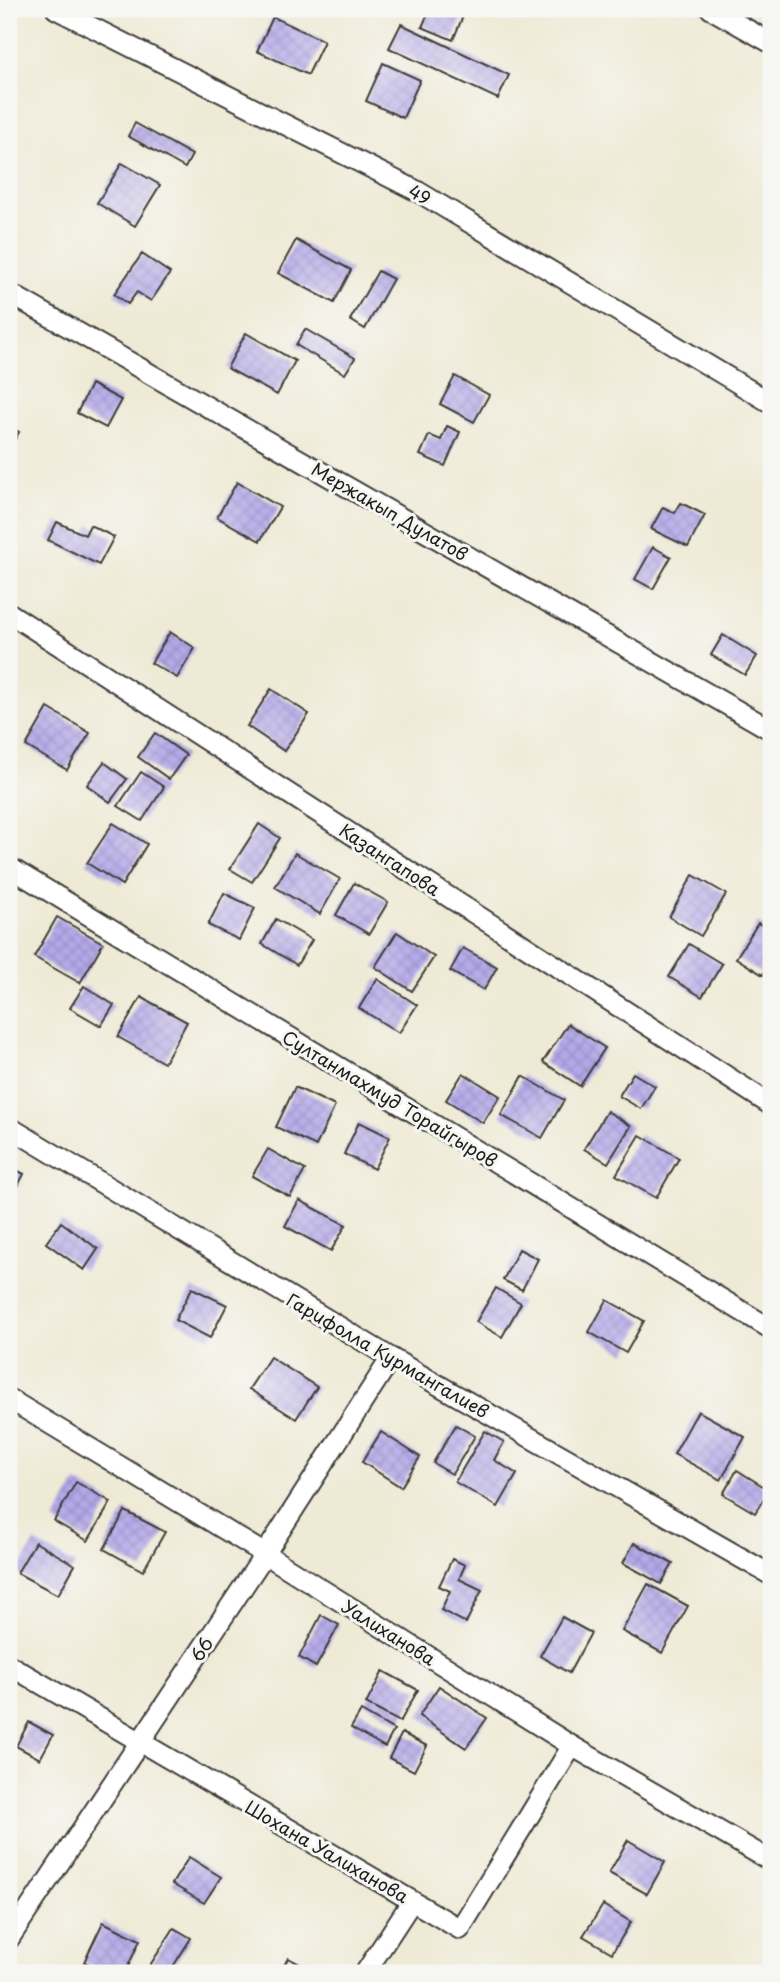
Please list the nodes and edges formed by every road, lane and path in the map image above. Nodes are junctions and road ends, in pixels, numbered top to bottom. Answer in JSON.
{"nodes":[{"id":1,"x":56,"y":9,"type":"edge"},
{"id":2,"x":711,"y":9,"type":"edge"},
{"id":3,"x":771,"y":43,"type":"edge"},
{"id":4,"x":9,"y":293,"type":"edge"},
{"id":5,"x":771,"y":403,"type":"edge"},
{"id":6,"x":9,"y":613,"type":"edge"},
{"id":7,"x":771,"y":730,"type":"edge"},
{"id":8,"x":9,"y":867,"type":"edge"},
{"id":9,"x":771,"y":1105,"type":"edge"},
{"id":10,"x":9,"y":1127,"type":"edge"},
{"id":11,"x":771,"y":1329,"type":"edge"},
{"id":12,"x":391,"y":1358,"type":"junction"},
{"id":13,"x":9,"y":1399,"type":"edge"},
{"id":14,"x":265,"y":1553,"type":"junction"},
{"id":15,"x":771,"y":1575,"type":"edge"},
{"id":16,"x":9,"y":1665,"type":"edge"},
{"id":17,"x":138,"y":1742,"type":"junction"},
{"id":18,"x":572,"y":1746,"type":"junction"},
{"id":19,"x":771,"y":1861,"type":"edge"},
{"id":20,"x":412,"y":1901,"type":"junction"},
{"id":21,"x":9,"y":1939,"type":"edge"},
{"id":22,"x":365,"y":1973,"type":"edge"}],
"edges":[{"from":1,"to":5,"type":"street","name":"49"},
{"from":2,"to":3,"type":"street"},
{"from":4,"to":7,"type":"street","name":"Мержакып Дулатов"},
{"from":6,"to":9,"type":"street","name":"Казангапова"},
{"from":8,"to":11,"type":"street","name":"Султанмахмуд Торайгыров"},
{"from":10,"to":12,"type":"street","name":"Гарифолла Курмангалиев"},
{"from":12,"to":14,"type":"street","name":"66"},
{"from":12,"to":15,"type":"street","name":"Гарифолла Курмангалиев"},
{"from":13,"to":14,"type":"street","name":"Уалиханова"},
{"from":14,"to":17,"type":"street","name":"66"},
{"from":14,"to":18,"type":"street","name":"Уалиханова"},
{"from":16,"to":17,"type":"street","name":"Шохана Уалиханова"},
{"from":17,"to":20,"type":"street","name":"Шохана Уалиханова"},
{"from":17,"to":21,"type":"street","name":"66"},
{"from":18,"to":19,"type":"street","name":"Уалиханова"},
{"from":18,"to":20,"type":"street","name":"Шохана Уалиханова"},
{"from":20,"to":22,"type":"street"}]}
